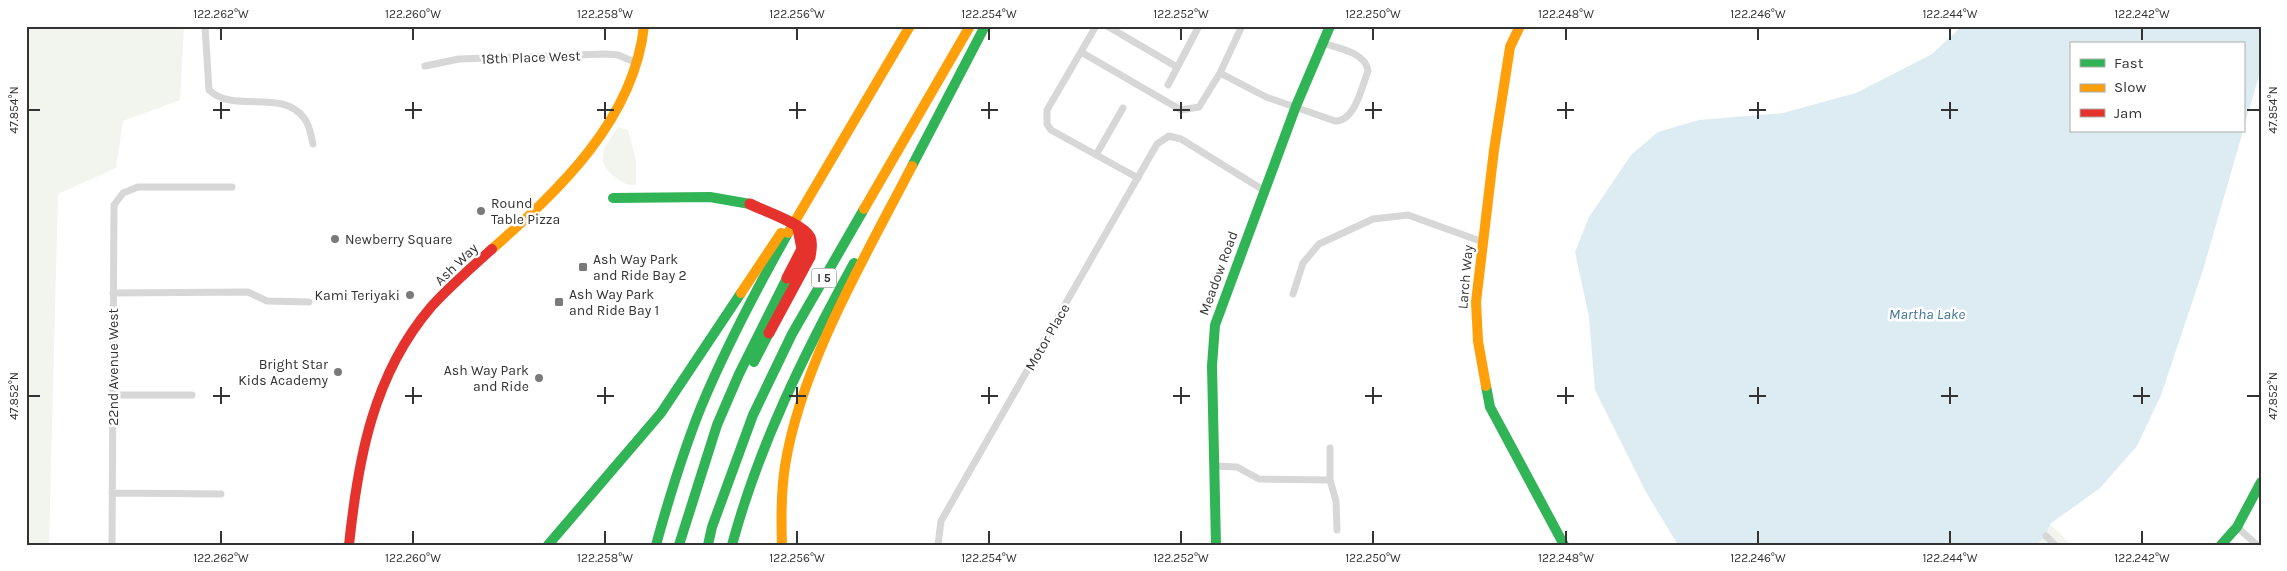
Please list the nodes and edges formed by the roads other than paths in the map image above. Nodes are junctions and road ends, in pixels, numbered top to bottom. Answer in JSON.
{"nodes":[{"id":1,"x":205,"y":26,"type":"edge"},
{"id":2,"x":910,"y":26,"type":"edge"},
{"id":3,"x":970,"y":26,"type":"edge"},
{"id":4,"x":985,"y":26,"type":"edge"},
{"id":5,"x":1096,"y":26,"type":"edge"},
{"id":6,"x":1107,"y":26,"type":"edge"},
{"id":7,"x":1198,"y":26,"type":"edge"},
{"id":8,"x":1242,"y":26,"type":"edge"},
{"id":9,"x":1330,"y":26,"type":"edge"},
{"id":10,"x":1520,"y":26,"type":"edge"},
{"id":11,"x":646,"y":29,"type":"edge"},
{"id":12,"x":1323,"y":43,"type":"junction"},
{"id":13,"x":1081,"y":52,"type":"junction"},
{"id":14,"x":637,"y":63,"type":"junction"},
{"id":15,"x":424,"y":66,"type":"dead end"},
{"id":16,"x":1177,"y":67,"type":"junction"},
{"id":17,"x":1220,"y":73,"type":"junction"},
{"id":18,"x":1168,"y":85,"type":"dead end"},
{"id":19,"x":1296,"y":106,"type":"junction"},
{"id":20,"x":1123,"y":108,"type":"dead end"},
{"id":21,"x":313,"y":144,"type":"dead end"},
{"id":22,"x":1096,"y":155,"type":"junction"},
{"id":23,"x":825,"y":170,"type":"junction"},
{"id":24,"x":908,"y":173,"type":"junction"},
{"id":25,"x":1138,"y":178,"type":"junction"},
{"id":26,"x":232,"y":186,"type":"dead end"},
{"id":27,"x":1265,"y":191,"type":"junction"},
{"id":28,"x":613,"y":198,"type":"dead end"},
{"id":29,"x":792,"y":224,"type":"junction"},
{"id":30,"x":1483,"y":242,"type":"junction"},
{"id":31,"x":113,"y":293,"type":"junction"},
{"id":32,"x":1293,"y":294,"type":"dead end"},
{"id":33,"x":309,"y":302,"type":"dead end"},
{"id":34,"x":113,"y":395,"type":"junction"},
{"id":35,"x":192,"y":395,"type":"dead end"},
{"id":36,"x":1330,"y":448,"type":"dead end"},
{"id":37,"x":1214,"y":466,"type":"junction"},
{"id":38,"x":1330,"y":480,"type":"junction"},
{"id":39,"x":2261,"y":482,"type":"edge"},
{"id":40,"x":112,"y":493,"type":"junction"},
{"id":41,"x":221,"y":494,"type":"dead end"},
{"id":42,"x":2238,"y":527,"type":"junction"},
{"id":43,"x":1337,"y":530,"type":"dead end"},
{"id":44,"x":2046,"y":536,"type":"dead end"},
{"id":45,"x":112,"y":545,"type":"edge"},
{"id":46,"x":349,"y":545,"type":"edge"},
{"id":47,"x":548,"y":545,"type":"edge"},
{"id":48,"x":656,"y":545,"type":"edge"},
{"id":49,"x":679,"y":545,"type":"edge"},
{"id":50,"x":687,"y":545,"type":"edge"},
{"id":51,"x":708,"y":545,"type":"edge"},
{"id":52,"x":732,"y":545,"type":"edge"},
{"id":53,"x":782,"y":545,"type":"edge"},
{"id":54,"x":938,"y":545,"type":"edge"},
{"id":55,"x":1216,"y":545,"type":"edge"},
{"id":56,"x":1564,"y":545,"type":"edge"},
{"id":57,"x":2055,"y":545,"type":"edge"},
{"id":58,"x":2220,"y":545,"type":"edge"},
{"id":59,"x":2257,"y":545,"type":"edge"}],
"edges":[{"from":1,"to":21,"type":"street"},
{"from":2,"to":23,"type":"main road"},
{"from":3,"to":51,"type":"main road","number":"I 5"},
{"from":4,"to":24,"type":"main road"},
{"from":5,"to":13,"type":"street"},
{"from":6,"to":16,"type":"street"},
{"from":7,"to":16,"type":"street"},
{"from":8,"to":17,"type":"street"},
{"from":9,"to":12,"type":"main road","name":"Meadow Road"},
{"from":10,"to":30,"type":"main road","name":"Larch Way"},
{"from":11,"to":14,"type":"main road","name":"Ash Way"},
{"from":12,"to":19,"type":"main road","name":"Meadow Road"},
{"from":12,"to":19,"type":"street"},
{"from":13,"to":17,"type":"street"},
{"from":13,"to":22,"type":"street"},
{"from":14,"to":15,"type":"street","name":"18th Place West"},
{"from":14,"to":46,"type":"main road","name":"Ash Way"},
{"from":16,"to":18,"type":"street"},
{"from":17,"to":19,"type":"street"},
{"from":19,"to":27,"type":"main road","name":"Meadow Road"},
{"from":20,"to":22,"type":"street"},
{"from":22,"to":25,"type":"street"},
{"from":23,"to":47,"type":"main road"},
{"from":23,"to":48,"type":"main road"},
{"from":24,"to":52,"type":"main road"},
{"from":24,"to":53,"type":"main road"},
{"from":25,"to":27,"type":"street","name":"Motor Place"},
{"from":25,"to":54,"type":"street","name":"Motor Place"},
{"from":26,"to":31,"type":"street","name":"22nd Avenue West"},
{"from":27,"to":37,"type":"main road","name":"Meadow Road"},
{"from":28,"to":29,"type":"main road","bridge":true},
{"from":29,"to":49,"type":"main road","bridge":true},
{"from":29,"to":50,"type":"main road","bridge":true},
{"from":30,"to":32,"type":"street"},
{"from":30,"to":56,"type":"main road","name":"Larch Way"},
{"from":31,"to":33,"type":"street"},
{"from":31,"to":34,"type":"street","name":"22nd Avenue West"},
{"from":34,"to":35,"type":"street"},
{"from":34,"to":40,"type":"street","name":"22nd Avenue West"},
{"from":36,"to":38,"type":"street"},
{"from":37,"to":38,"type":"street"},
{"from":37,"to":55,"type":"main road","name":"Meadow Road"},
{"from":38,"to":43,"type":"street"},
{"from":39,"to":42,"type":"main road"},
{"from":40,"to":41,"type":"street"},
{"from":40,"to":45,"type":"street","name":"22nd Avenue West"},
{"from":42,"to":58,"type":"main road"},
{"from":42,"to":59,"type":"street"},
{"from":44,"to":57,"type":"street"}]}
